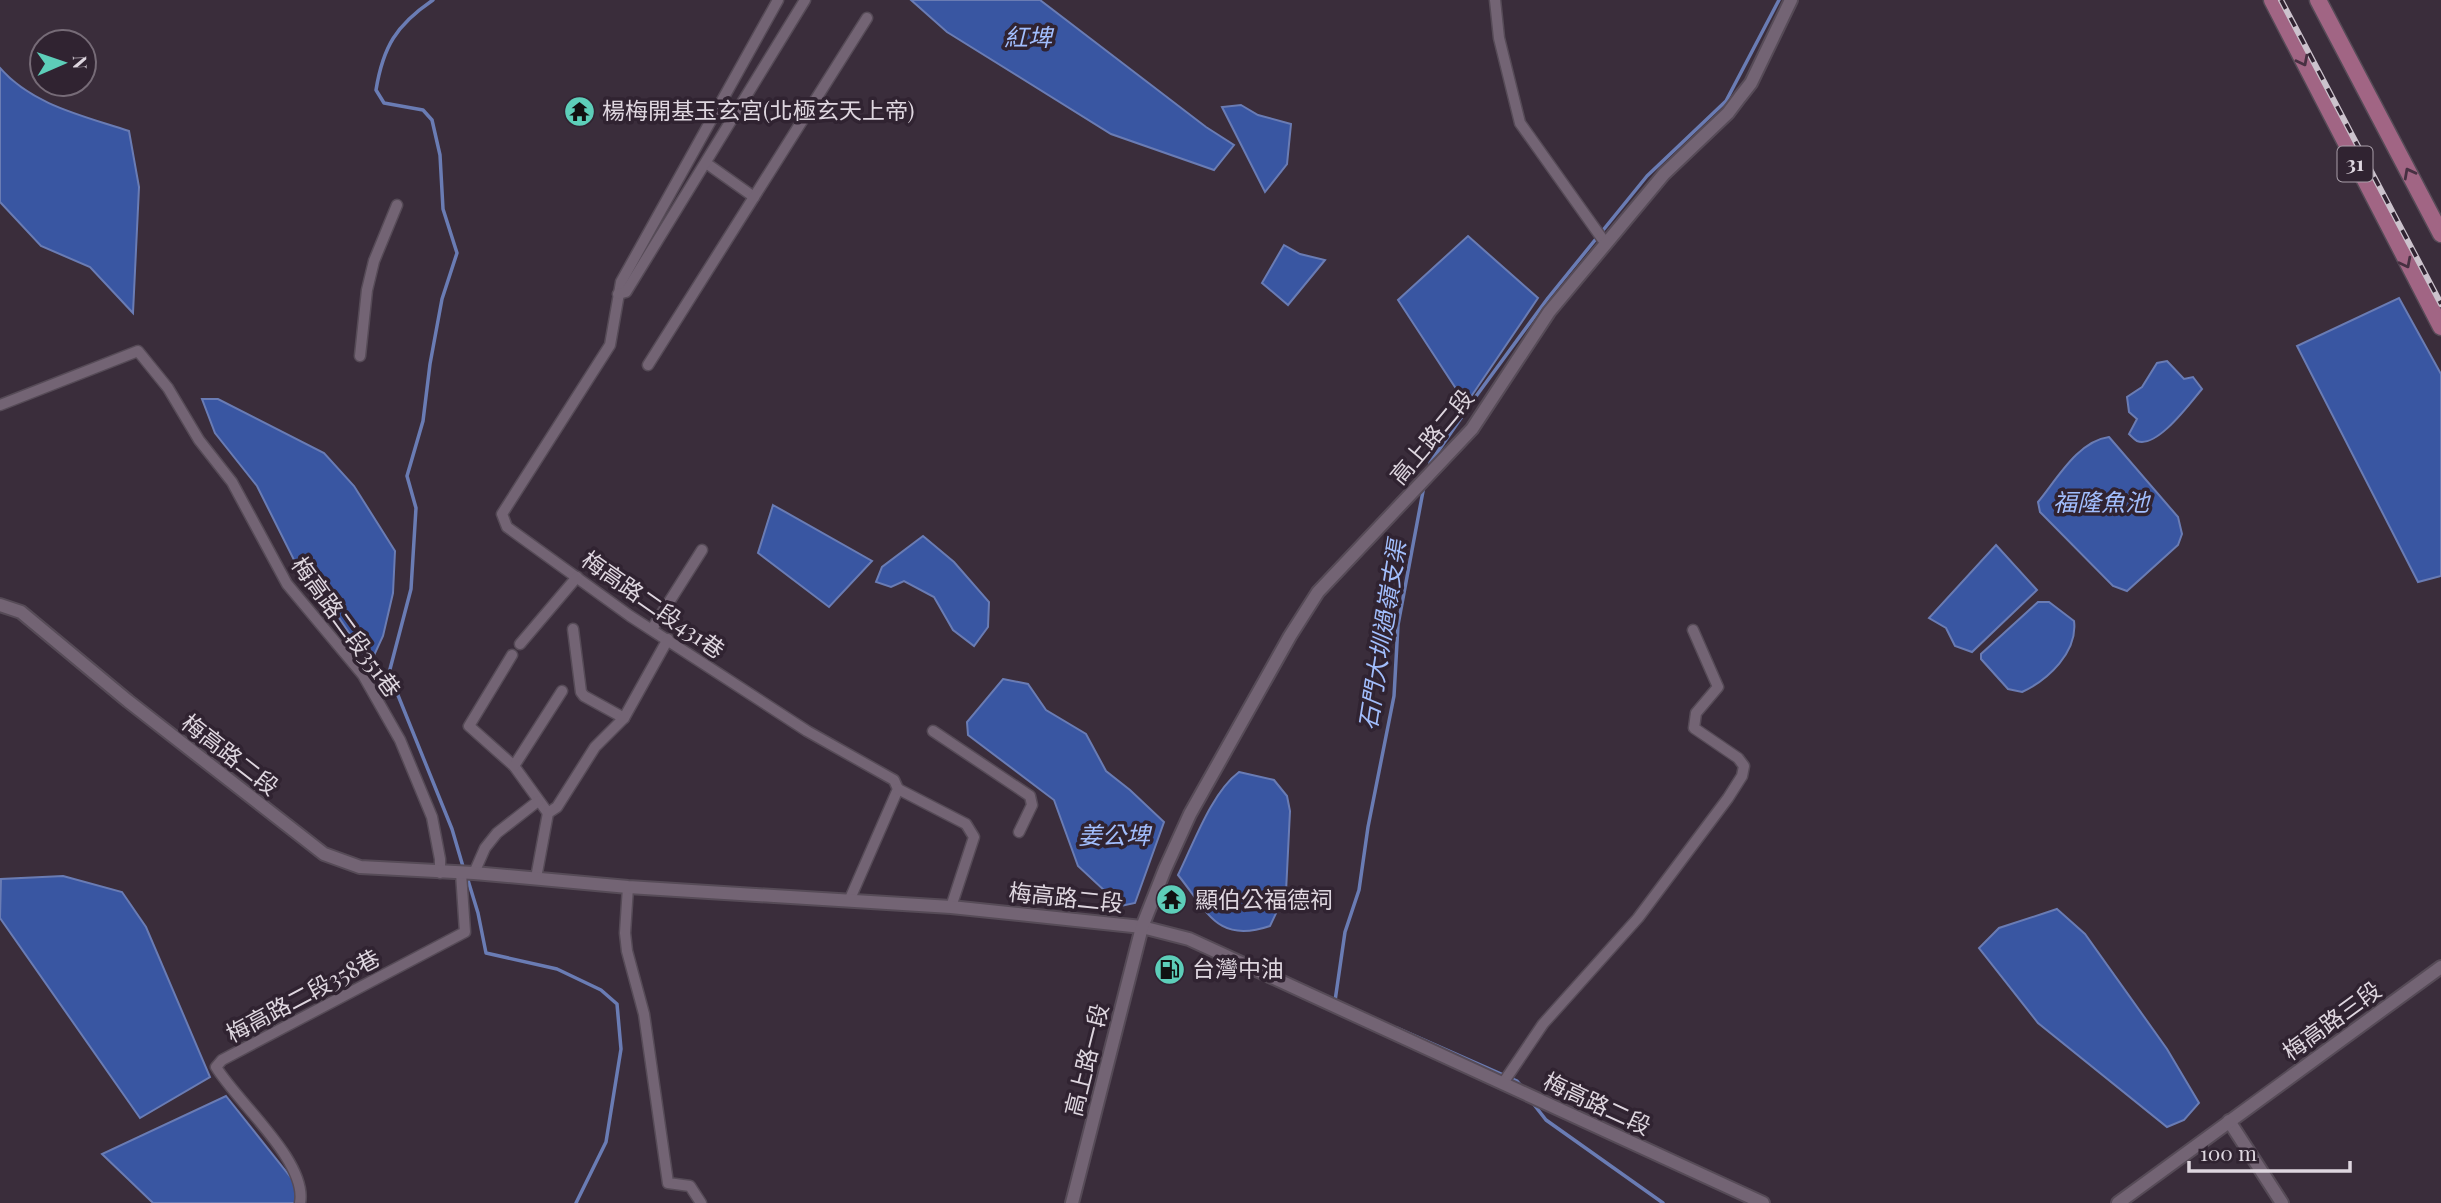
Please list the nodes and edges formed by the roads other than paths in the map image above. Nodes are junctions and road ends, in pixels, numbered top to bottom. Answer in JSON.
{"nodes":[{"id":1,"x":778,"y":0,"type":"edge"},
{"id":2,"x":805,"y":0,"type":"edge"},
{"id":3,"x":1495,"y":0,"type":"edge"},
{"id":4,"x":1791,"y":0,"type":"edge"},
{"id":5,"x":2272,"y":0,"type":"edge"},
{"id":6,"x":2318,"y":0,"type":"edge"},
{"id":7,"x":867,"y":18,"type":"dead end"},
{"id":8,"x":706,"y":163,"type":"junction"},
{"id":9,"x":754,"y":197,"type":"junction"},
{"id":10,"x":397,"y":205,"type":"dead end"},
{"id":11,"x":2441,"y":234,"type":"edge"},
{"id":12,"x":1604,"y":242,"type":"junction"},
{"id":13,"x":618,"y":294,"type":"junction"},
{"id":14,"x":2441,"y":327,"type":"edge"},
{"id":15,"x":360,"y":356,"type":"dead end"},
{"id":16,"x":648,"y":365,"type":"dead end"},
{"id":17,"x":0,"y":405,"type":"edge"},
{"id":18,"x":702,"y":550,"type":"dead end"},
{"id":19,"x":577,"y":577,"type":"junction"},
{"id":20,"x":0,"y":605,"type":"edge"},
{"id":21,"x":573,"y":629,"type":"dead end"},
{"id":22,"x":652,"y":629,"type":"junction"},
{"id":23,"x":1693,"y":629,"type":"dead end"},
{"id":24,"x":668,"y":639,"type":"junction"},
{"id":25,"x":520,"y":644,"type":"dead end"},
{"id":26,"x":512,"y":655,"type":"dead end"},
{"id":27,"x":562,"y":691,"type":"dead end"},
{"id":28,"x":624,"y":718,"type":"junction"},
{"id":29,"x":933,"y":731,"type":"dead end"},
{"id":30,"x":514,"y":766,"type":"junction"},
{"id":31,"x":898,"y":789,"type":"junction"},
{"id":32,"x":538,"y":801,"type":"junction"},
{"id":33,"x":548,"y":813,"type":"junction"},
{"id":34,"x":1019,"y":832,"type":"dead end"},
{"id":35,"x":440,"y":873,"type":"junction"},
{"id":36,"x":468,"y":873,"type":"junction"},
{"id":37,"x":536,"y":878,"type":"junction"},
{"id":38,"x":628,"y":887,"type":"junction"},
{"id":39,"x":849,"y":901,"type":"junction"},
{"id":40,"x":951,"y":908,"type":"junction"},
{"id":41,"x":1142,"y":927,"type":"junction"},
{"id":42,"x":2441,"y":967,"type":"edge"},
{"id":43,"x":1503,"y":1083,"type":"junction"},
{"id":44,"x":2230,"y":1121,"type":"junction"},
{"id":45,"x":300,"y":1203,"type":"edge"},
{"id":46,"x":701,"y":1203,"type":"edge"},
{"id":47,"x":1072,"y":1203,"type":"edge"},
{"id":48,"x":1763,"y":1203,"type":"edge"},
{"id":49,"x":2118,"y":1203,"type":"edge"},
{"id":50,"x":2282,"y":1203,"type":"edge"}],
"edges":[{"from":1,"to":13,"type":"street","name":"梅高路二段431巷"},
{"from":2,"to":8,"type":"street"},
{"from":3,"to":12,"type":"street"},
{"from":4,"to":12,"type":"street","name":"高上路二段"},
{"from":5,"to":14,"type":"main road","number":"31","one_way":true},
{"from":11,"to":6,"type":"main road","number":"31","one_way":true},
{"from":7,"to":9,"type":"street"},
{"from":8,"to":9,"type":"street"},
{"from":8,"to":13,"type":"street"},
{"from":9,"to":16,"type":"street"},
{"from":10,"to":15,"type":"street"},
{"from":12,"to":41,"type":"street","name":"高上路二段"},
{"from":13,"to":19,"type":"street","name":"梅高路二段431巷"},
{"from":17,"to":35,"type":"street","name":"梅高路二段351巷"},
{"from":18,"to":22,"type":"street"},
{"from":19,"to":22,"type":"street","name":"梅高路二段431巷"},
{"from":19,"to":25,"type":"street"},
{"from":20,"to":35,"type":"street","name":"梅高路二段"},
{"from":21,"to":28,"type":"street"},
{"from":22,"to":24,"type":"street","name":"梅高路二段431巷"},
{"from":23,"to":43,"type":"street"},
{"from":24,"to":28,"type":"street"},
{"from":24,"to":31,"type":"street","name":"梅高路二段431巷"},
{"from":26,"to":30,"type":"street"},
{"from":27,"to":30,"type":"street"},
{"from":28,"to":33,"type":"street"},
{"from":29,"to":34,"type":"street"},
{"from":30,"to":32,"type":"street"},
{"from":31,"to":39,"type":"street"},
{"from":31,"to":40,"type":"street","name":"梅高路二段431巷"},
{"from":32,"to":33,"type":"street"},
{"from":32,"to":36,"type":"street"},
{"from":33,"to":37,"type":"street"},
{"from":35,"to":36,"type":"street","name":"梅高路二段"},
{"from":36,"to":37,"type":"street","name":"梅高路二段"},
{"from":36,"to":45,"type":"street","name":"梅高路二段358巷"},
{"from":37,"to":38,"type":"street","name":"梅高路二段"},
{"from":38,"to":39,"type":"street","name":"梅高路二段"},
{"from":38,"to":46,"type":"street"},
{"from":39,"to":40,"type":"street","name":"梅高路二段"},
{"from":40,"to":41,"type":"street","name":"梅高路二段"},
{"from":41,"to":43,"type":"street","name":"梅高路二段"},
{"from":41,"to":47,"type":"street","name":"高上路一段"},
{"from":42,"to":44,"type":"street","name":"梅高路三段"},
{"from":43,"to":48,"type":"street","name":"梅高路二段"},
{"from":44,"to":49,"type":"street"},
{"from":44,"to":50,"type":"street"}]}
